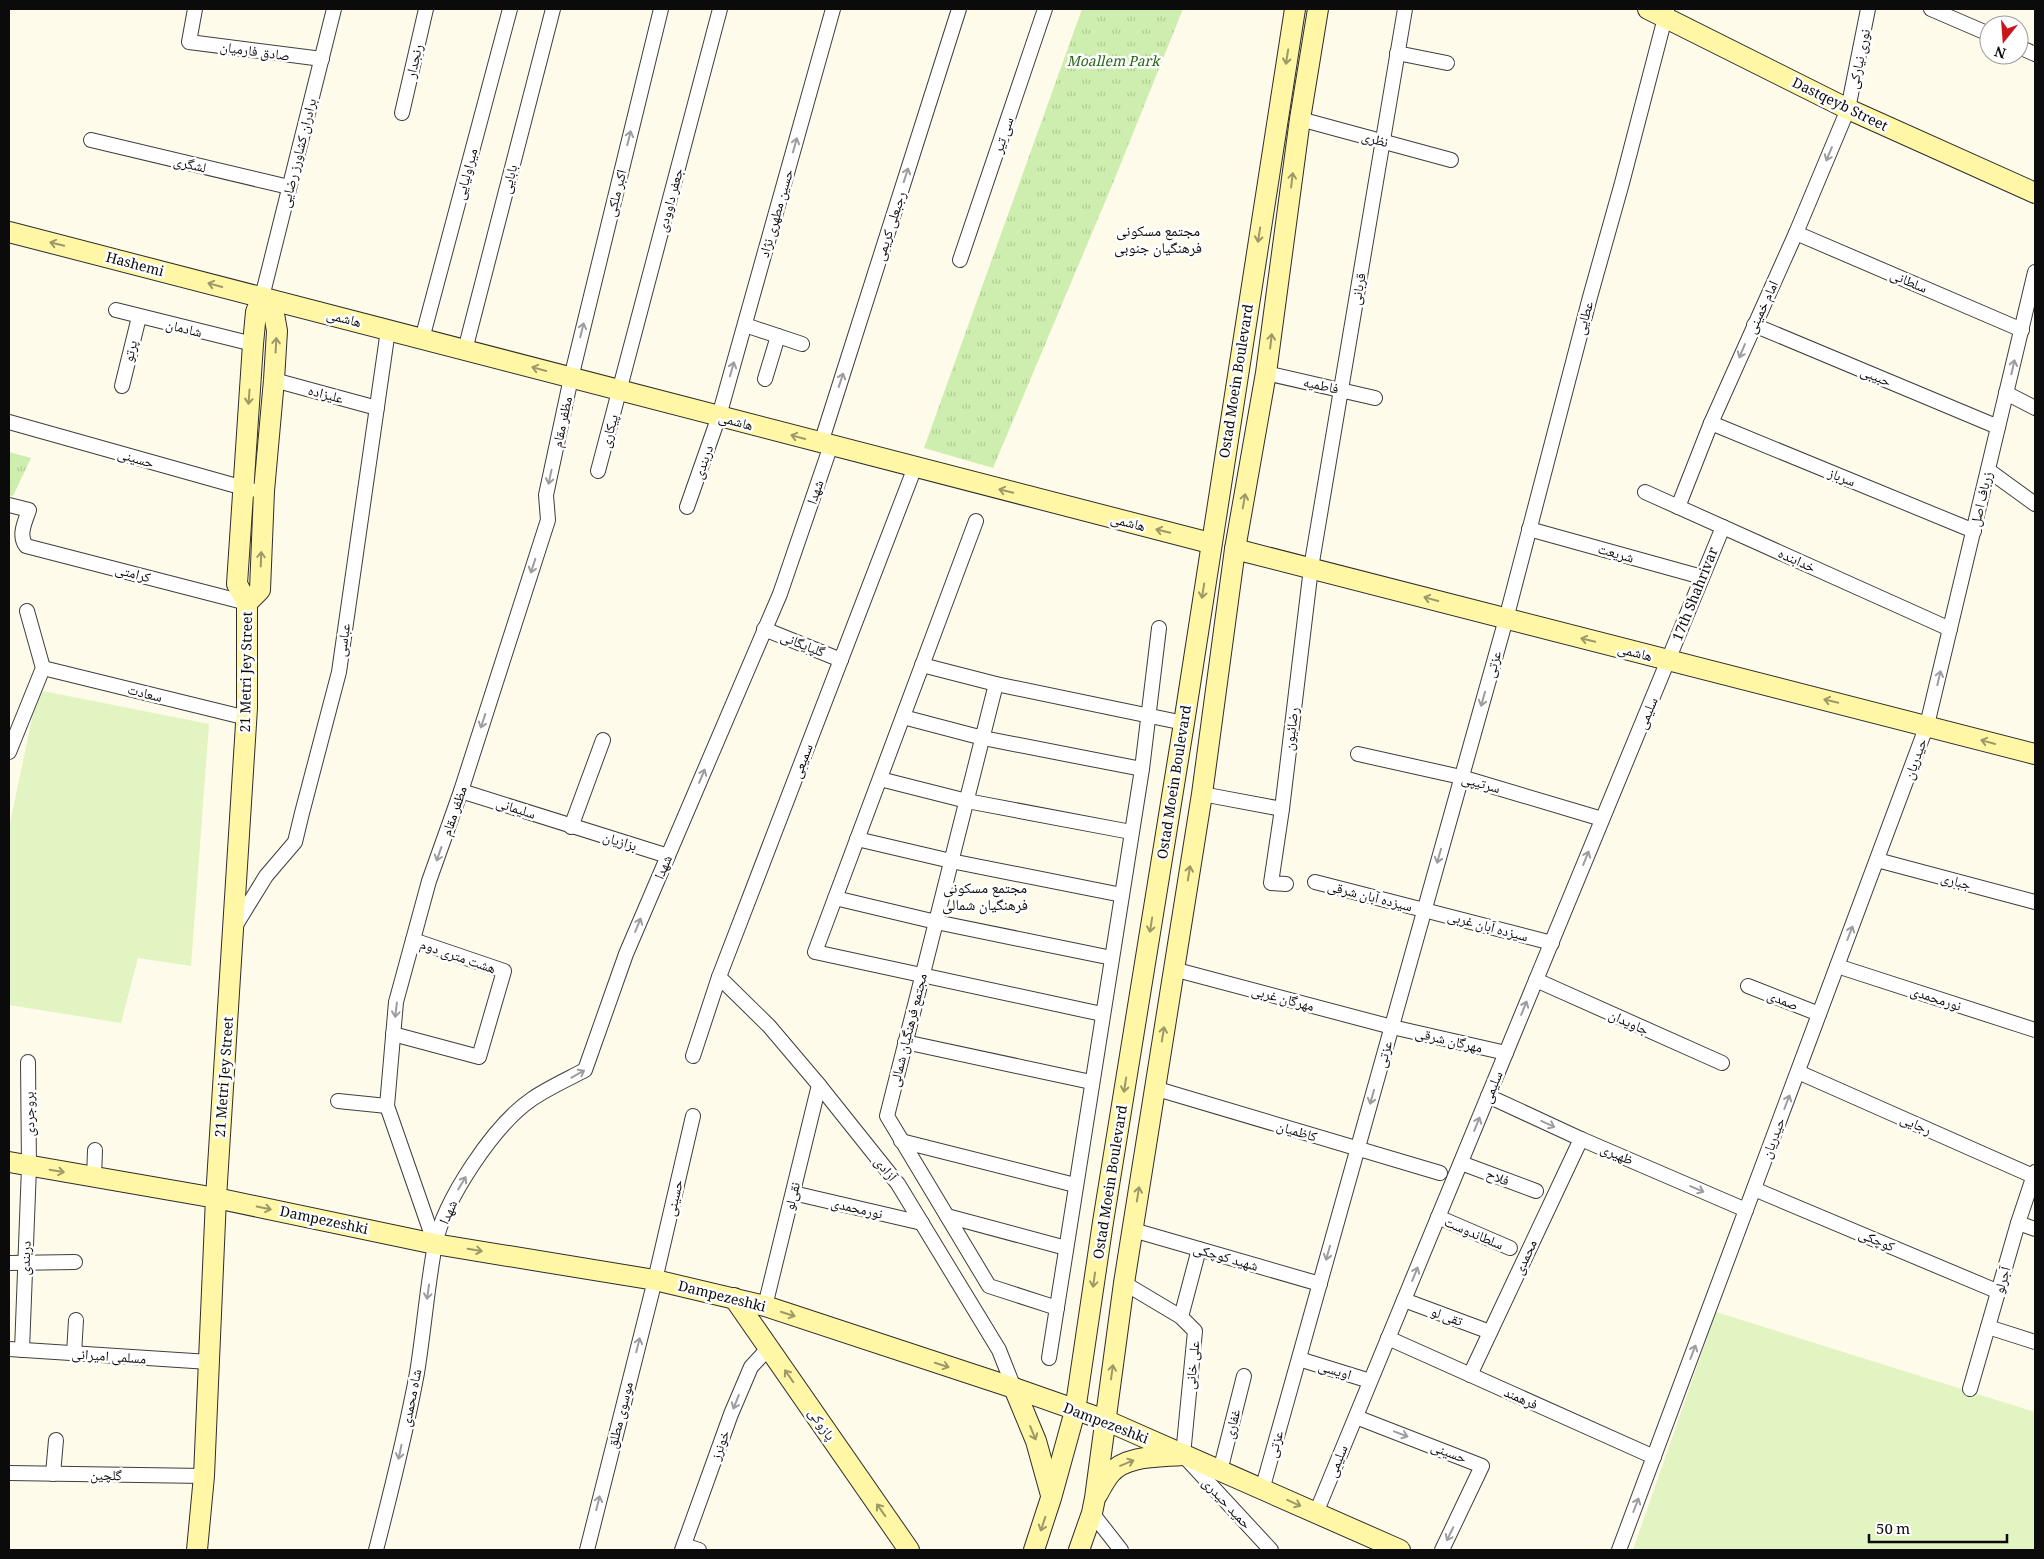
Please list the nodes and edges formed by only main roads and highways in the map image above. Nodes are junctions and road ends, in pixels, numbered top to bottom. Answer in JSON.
{"nodes":[{"id":1,"x":1295,"y":9,"type":"edge"},
{"id":2,"x":1318,"y":9,"type":"edge"},
{"id":3,"x":1648,"y":9,"type":"edge"},
{"id":4,"x":1667,"y":13,"type":"edge"},
{"id":5,"x":2035,"y":193,"type":"edge"},
{"id":6,"x":9,"y":232,"type":"edge"},
{"id":7,"x":262,"y":297,"type":"junction"},
{"id":8,"x":1210,"y":543,"type":"junction"},
{"id":9,"x":1235,"y":549,"type":"junction"},
{"id":10,"x":247,"y":603,"type":"junction"},
{"id":11,"x":2035,"y":754,"type":"edge"},
{"id":12,"x":9,"y":1162,"type":"edge"},
{"id":13,"x":216,"y":1198,"type":"junction"},
{"id":14,"x":1103,"y":1222,"type":"junction"},
{"id":15,"x":1133,"y":1230,"type":"junction"},
{"id":16,"x":734,"y":1298,"type":"junction"},
{"id":17,"x":1014,"y":1388,"type":"junction"},
{"id":18,"x":1075,"y":1411,"type":"junction"},
{"id":19,"x":1105,"y":1420,"type":"junction"},
{"id":20,"x":1183,"y":1455,"type":"junction"},
{"id":21,"x":1051,"y":1498,"type":"junction"},
{"id":22,"x":1093,"y":1506,"type":"junction"},
{"id":23,"x":196,"y":1550,"type":"edge"},
{"id":24,"x":909,"y":1550,"type":"edge"},
{"id":25,"x":1034,"y":1550,"type":"edge"},
{"id":26,"x":1079,"y":1550,"type":"edge"},
{"id":27,"x":1400,"y":1550,"type":"edge"}],
"edges":[{"from":1,"to":8,"type":"main road","name":"Ostad Moein Boulevard","one_way":true},
{"from":9,"to":2,"type":"main road","name":"Ostad Moein Boulevard","one_way":true},
{"from":3,"to":4,"type":"main road","name":"Dastqeyb Street"},
{"from":4,"to":5,"type":"main road","name":"Dastqeyb Street"},
{"from":7,"to":6,"type":"main road","name":"Hashemi","one_way":true},
{"from":8,"to":7,"type":"main road","name":"هاشمی","one_way":true},
{"from":7,"to":10,"type":"main road","name":"21 Metri Jey Street","one_way":true},
{"from":10,"to":7,"type":"main road","name":"21 Metri Jey Street","one_way":true},
{"from":8,"to":14,"type":"main road","name":"Ostad Moein Boulevard","one_way":true},
{"from":11,"to":9,"type":"main road","name":"هاشمی","one_way":true},
{"from":15,"to":9,"type":"main road","name":"Ostad Moein Boulevard","one_way":true},
{"from":10,"to":13,"type":"main road","name":"21 Metri Jey Street"},
{"from":12,"to":13,"type":"main road","name":"Dampezeshki","one_way":true},
{"from":13,"to":16,"type":"main road","name":"Dampezeshki","one_way":true},
{"from":13,"to":23,"type":"main road","name":"21 Metri Jey Street"},
{"from":14,"to":15,"type":"main road"},
{"from":14,"to":18,"type":"main road","name":"Ostad Moein Boulevard","one_way":true},
{"from":19,"to":15,"type":"main road","name":"Ostad Moein Boulevard","one_way":true},
{"from":16,"to":17,"type":"main road","name":"Dampezeshki","one_way":true},
{"from":24,"to":16,"type":"main road","name":"پازوکی","one_way":true},
{"from":17,"to":18,"type":"main road","name":"Dampezeshki"},
{"from":17,"to":21,"type":"main road","one_way":true},
{"from":18,"to":19,"type":"main road","name":"Dampezeshki"},
{"from":18,"to":21,"type":"main road","name":"Ostad Moein Boulevard"},
{"from":19,"to":20,"type":"main road","name":"Dampezeshki"},
{"from":19,"to":22,"type":"main road","name":"Ostad Moein Boulevard"},
{"from":22,"to":20,"type":"main road","one_way":true},
{"from":20,"to":27,"type":"main road","name":"Dampezeshki","one_way":true},
{"from":21,"to":25,"type":"main road","name":"Ostad Moein Boulevard","one_way":true},
{"from":22,"to":26,"type":"main road","name":"Ostad Moein Boulevard"}]}
